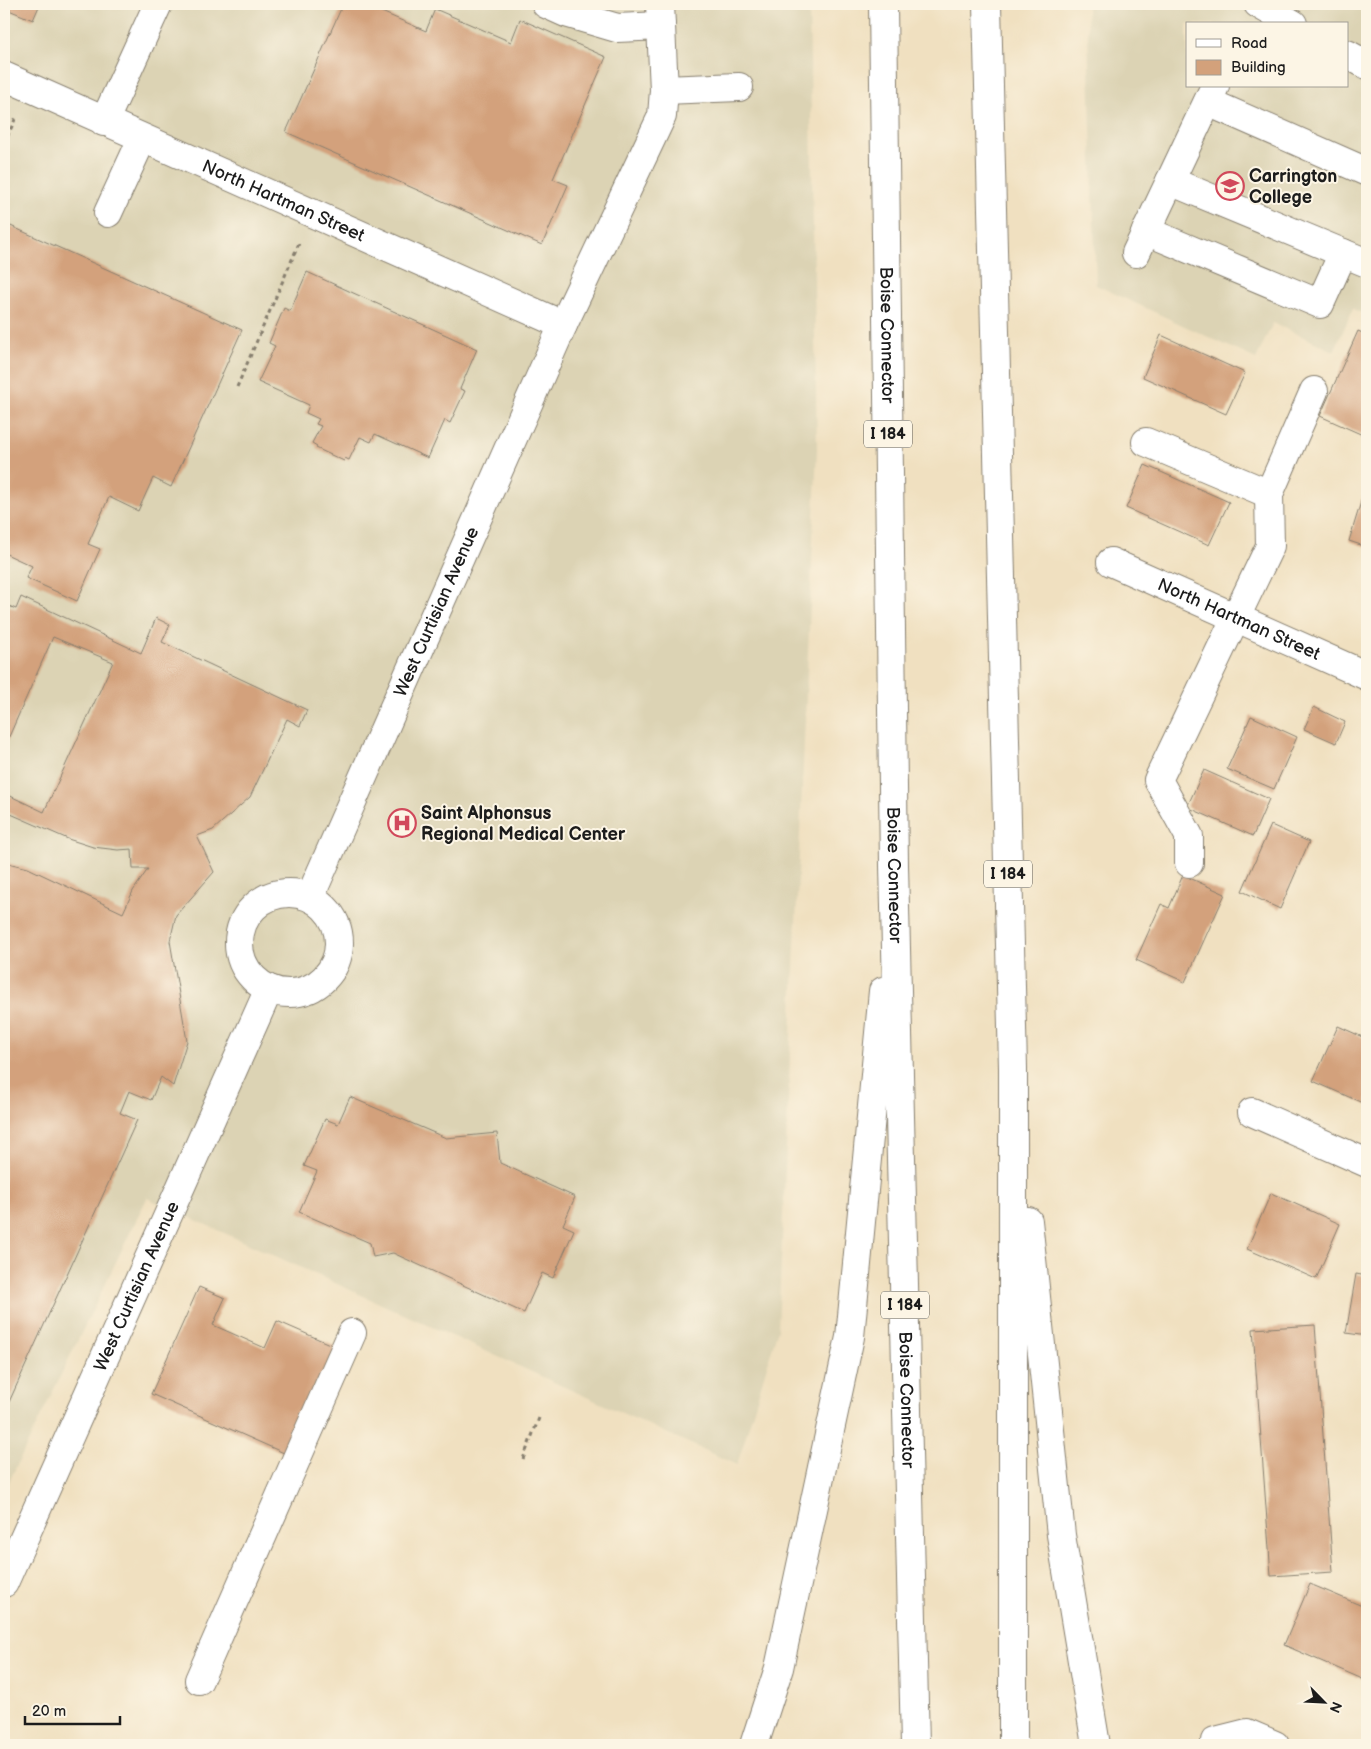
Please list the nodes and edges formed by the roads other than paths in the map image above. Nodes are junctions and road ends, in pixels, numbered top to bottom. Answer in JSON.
{"nodes":[{"id":1,"x":158,"y":4,"type":"edge"},
{"id":2,"x":546,"y":4,"type":"edge"},
{"id":3,"x":883,"y":4,"type":"edge"},
{"id":4,"x":987,"y":4,"type":"edge"},
{"id":5,"x":1256,"y":4,"type":"edge"},
{"id":6,"x":660,"y":15,"type":"edge"},
{"id":7,"x":1246,"y":22,"type":"edge"},
{"id":8,"x":1289,"y":22,"type":"edge"},
{"id":9,"x":1348,"y":55,"type":"edge"},
{"id":10,"x":1367,"y":66,"type":"edge"},
{"id":11,"x":4,"y":76,"type":"edge"},
{"id":12,"x":739,"y":87,"type":"dead end"},
{"id":13,"x":664,"y":90,"type":"junction"},
{"id":14,"x":1211,"y":94,"type":"edge"},
{"id":15,"x":104,"y":122,"type":"junction"},
{"id":16,"x":142,"y":139,"type":"junction"},
{"id":17,"x":1367,"y":172,"type":"edge"},
{"id":18,"x":1170,"y":181,"type":"junction"},
{"id":19,"x":108,"y":213,"type":"dead end"},
{"id":20,"x":1355,"y":258,"type":"edge"},
{"id":21,"x":563,"y":325,"type":"junction"},
{"id":22,"x":1314,"y":391,"type":"dead end"},
{"id":23,"x":1146,"y":442,"type":"dead end"},
{"id":24,"x":1269,"y":494,"type":"junction"},
{"id":25,"x":1111,"y":562,"type":"dead end"},
{"id":26,"x":1237,"y":618,"type":"junction"},
{"id":27,"x":1367,"y":676,"type":"edge"},
{"id":28,"x":1189,"y":864,"type":"dead end"},
{"id":29,"x":894,"y":865,"type":"junction"},
{"id":30,"x":310,"y":897,"type":"junction"},
{"id":31,"x":269,"y":989,"type":"junction"},
{"id":32,"x":1013,"y":1068,"type":"junction"},
{"id":33,"x":1252,"y":1112,"type":"dead end"},
{"id":34,"x":1367,"y":1163,"type":"edge"},
{"id":35,"x":352,"y":1333,"type":"dead end"},
{"id":36,"x":7,"y":1570,"type":"edge"},
{"id":37,"x":199,"y":1680,"type":"dead end"},
{"id":38,"x":754,"y":1745,"type":"edge"},
{"id":39,"x":915,"y":1745,"type":"edge"},
{"id":40,"x":1013,"y":1745,"type":"edge"},
{"id":41,"x":1096,"y":1745,"type":"edge"},
{"id":42,"x":1216,"y":1745,"type":"edge"},
{"id":43,"x":1275,"y":1745,"type":"edge"}],
"edges":[{"from":1,"to":15,"type":"main road"},
{"from":2,"to":6,"type":"main road"},
{"from":3,"to":29,"type":"main road","name":"Boise Connector","number":"I 184"},
{"from":4,"to":32,"type":"main road","number":"I 184"},
{"from":5,"to":7,"type":"main road"},
{"from":5,"to":8,"type":"main road"},
{"from":6,"to":13,"type":"main road","name":"West Curtisian Avenue"},
{"from":9,"to":10,"type":"main road"},
{"from":11,"to":15,"type":"main road","name":"North Hartman Street"},
{"from":12,"to":13,"type":"main road"},
{"from":13,"to":21,"type":"main road","name":"West Curtisian Avenue"},
{"from":14,"to":17,"type":"main road"},
{"from":14,"to":18,"type":"main road"},
{"from":15,"to":16,"type":"main road","name":"North Hartman Street"},
{"from":16,"to":19,"type":"main road"},
{"from":16,"to":21,"type":"main road","name":"North Hartman Street"},
{"from":18,"to":20,"type":"main road"},
{"from":18,"to":20,"type":"main road"},
{"from":21,"to":30,"type":"main road","name":"West Curtisian Avenue"},
{"from":22,"to":24,"type":"main road"},
{"from":23,"to":24,"type":"main road"},
{"from":24,"to":26,"type":"main road"},
{"from":25,"to":26,"type":"main road","name":"North Hartman Street"},
{"from":26,"to":27,"type":"main road","name":"North Hartman Street"},
{"from":26,"to":28,"type":"main road"},
{"from":29,"to":38,"type":"main road"},
{"from":29,"to":39,"type":"main road","name":"Boise Connector","number":"I 184"},
{"from":30,"to":31,"type":"main road"},
{"from":30,"to":31,"type":"main road"},
{"from":31,"to":36,"type":"main road","name":"West Curtisian Avenue"},
{"from":32,"to":40,"type":"main road","number":"I 184"},
{"from":32,"to":41,"type":"main road"},
{"from":33,"to":34,"type":"main road"},
{"from":35,"to":37,"type":"main road"},
{"from":42,"to":43,"type":"main road"}]}
